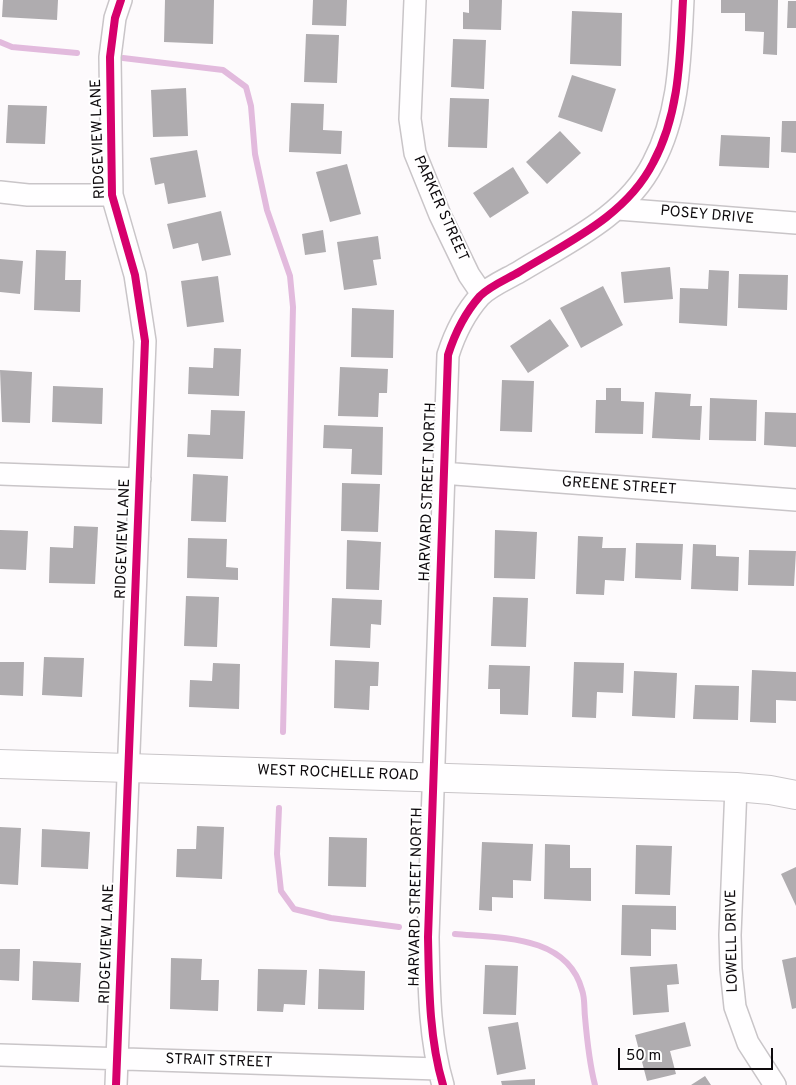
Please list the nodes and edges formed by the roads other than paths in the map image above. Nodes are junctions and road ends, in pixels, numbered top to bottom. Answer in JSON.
{"nodes":[{"id":1,"x":121,"y":0,"type":"edge"},
{"id":2,"x":415,"y":0,"type":"edge"},
{"id":3,"x":683,"y":0,"type":"edge"},
{"id":4,"x":0,"y":192,"type":"edge"},
{"id":5,"x":112,"y":194,"type":"junction"},
{"id":6,"x":618,"y":209,"type":"junction"},
{"id":7,"x":796,"y":223,"type":"edge"},
{"id":8,"x":482,"y":294,"type":"junction"},
{"id":9,"x":442,"y":473,"type":"junction"},
{"id":10,"x":0,"y":474,"type":"edge"},
{"id":11,"x":140,"y":479,"type":"junction"},
{"id":12,"x":796,"y":500,"type":"edge"},
{"id":13,"x":0,"y":764,"type":"edge"},
{"id":14,"x":129,"y":768,"type":"junction"},
{"id":15,"x":433,"y":777,"type":"junction"},
{"id":16,"x":736,"y":787,"type":"junction"},
{"id":17,"x":796,"y":795,"type":"edge"},
{"id":18,"x":0,"y":1055,"type":"edge"},
{"id":19,"x":117,"y":1059,"type":"junction"},
{"id":20,"x":440,"y":1077,"type":"edge"},
{"id":21,"x":116,"y":1085,"type":"edge"},
{"id":22,"x":775,"y":1085,"type":"edge"}],
"edges":[{"from":1,"to":5,"type":"street","name":"RIDGEVIEW LANE"},
{"from":2,"to":8,"type":"street","name":"PARKER STREET"},
{"from":3,"to":6,"type":"street","name":"HARVARD STREET NORTH"},
{"from":4,"to":5,"type":"street"},
{"from":5,"to":11,"type":"street","name":"RIDGEVIEW LANE"},
{"from":6,"to":7,"type":"street","name":"POSEY DRIVE"},
{"from":6,"to":8,"type":"street","name":"HARVARD STREET NORTH"},
{"from":8,"to":9,"type":"street","name":"HARVARD STREET NORTH"},
{"from":9,"to":12,"type":"street","name":"GREENE STREET"},
{"from":9,"to":15,"type":"street","name":"HARVARD STREET NORTH"},
{"from":10,"to":11,"type":"street"},
{"from":11,"to":14,"type":"street","name":"RIDGEVIEW LANE"},
{"from":13,"to":14,"type":"street","name":"WEST ROCHELLE ROAD"},
{"from":14,"to":15,"type":"street","name":"WEST ROCHELLE ROAD"},
{"from":14,"to":19,"type":"street","name":"RIDGEVIEW LANE"},
{"from":15,"to":16,"type":"street","name":"WEST ROCHELLE ROAD"},
{"from":15,"to":20,"type":"street","name":"HARVARD STREET NORTH"},
{"from":16,"to":17,"type":"street","name":"WEST ROCHELLE ROAD"},
{"from":16,"to":22,"type":"street","name":"LOWELL DRIVE"},
{"from":18,"to":19,"type":"street","name":"STRAIT STREET"},
{"from":19,"to":20,"type":"street","name":"STRAIT STREET"},
{"from":19,"to":21,"type":"street","name":"RIDGEVIEW LANE"}]}
